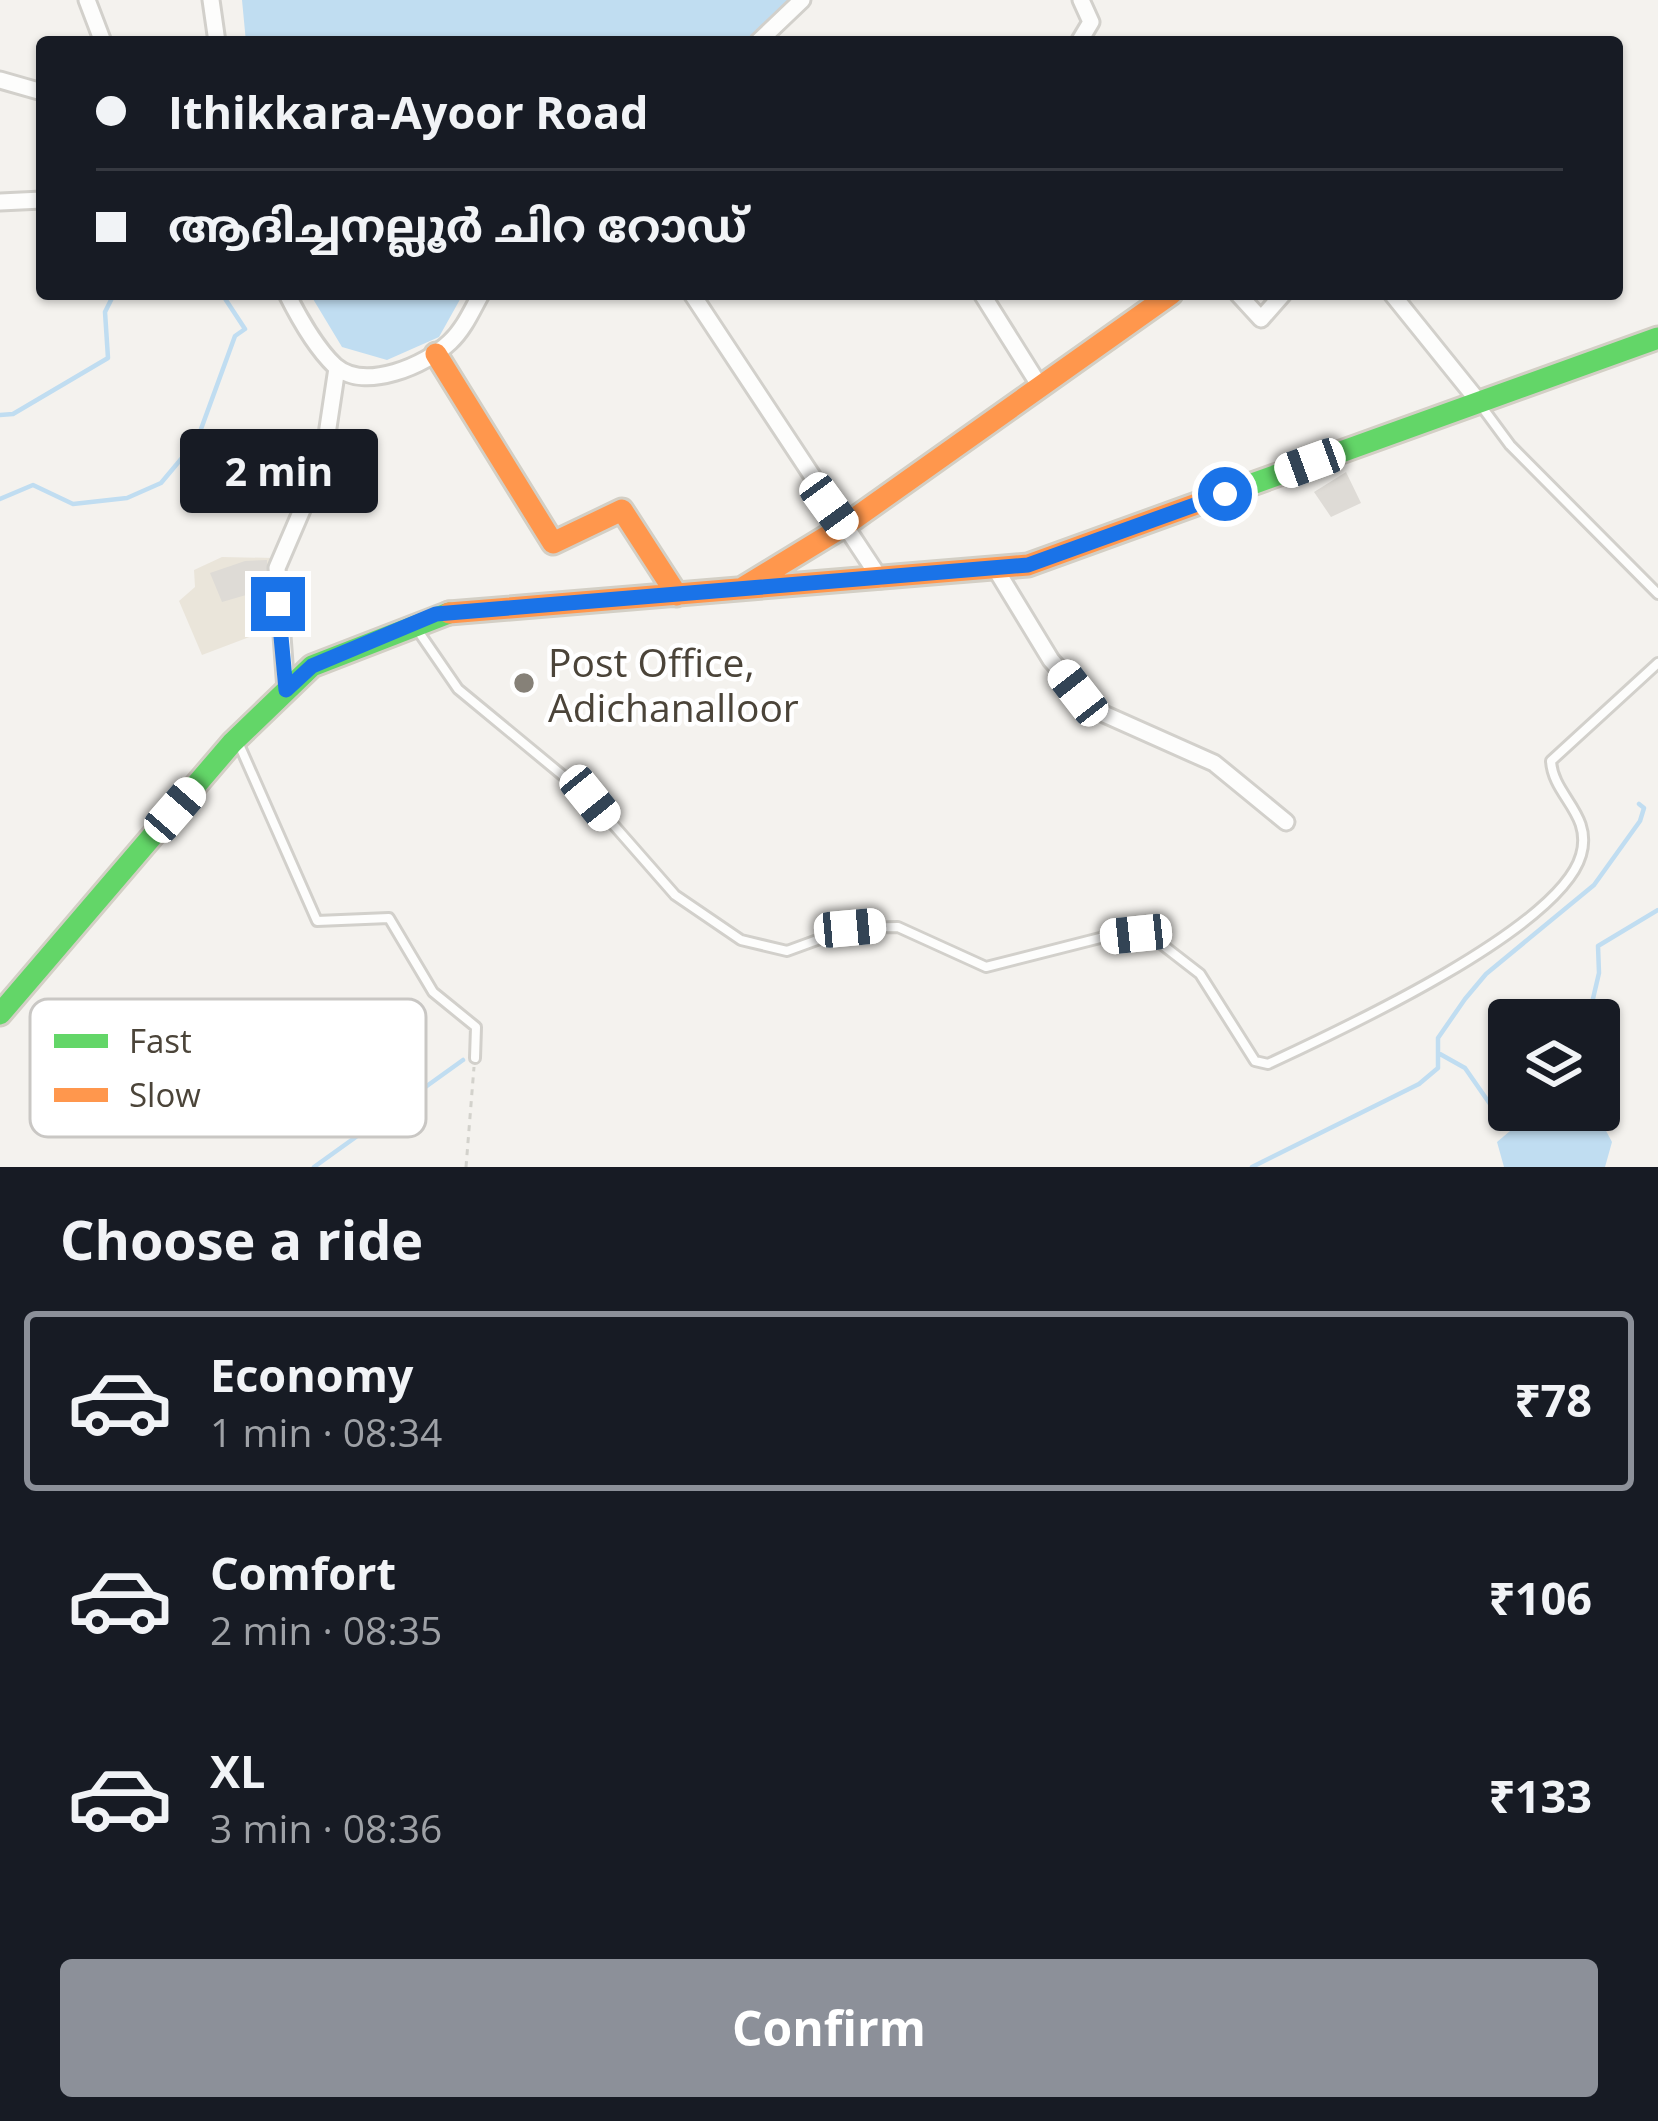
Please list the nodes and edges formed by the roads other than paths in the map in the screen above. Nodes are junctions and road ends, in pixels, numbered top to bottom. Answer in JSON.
{"nodes":[{"id":1,"x":87,"y":0,"type":"edge"},
{"id":2,"x":211,"y":0,"type":"edge"},
{"id":3,"x":802,"y":0,"type":"edge"},
{"id":4,"x":1081,"y":0,"type":"edge"},
{"id":5,"x":101,"y":36,"type":"edge"},
{"id":6,"x":216,"y":36,"type":"edge"},
{"id":7,"x":764,"y":36,"type":"edge"},
{"id":8,"x":1082,"y":36,"type":"edge"},
{"id":9,"x":0,"y":80,"type":"edge"},
{"id":10,"x":36,"y":90,"type":"edge"},
{"id":11,"x":36,"y":200,"type":"edge"},
{"id":12,"x":0,"y":202,"type":"edge"},
{"id":13,"x":291,"y":300,"type":"edge"},
{"id":14,"x":478,"y":300,"type":"edge"},
{"id":15,"x":696,"y":300,"type":"edge"},
{"id":16,"x":986,"y":300,"type":"edge"},
{"id":17,"x":1164,"y":300,"type":"edge"},
{"id":18,"x":1244,"y":300,"type":"edge"},
{"id":19,"x":1278,"y":300,"type":"edge"},
{"id":20,"x":1397,"y":300,"type":"edge"},
{"id":21,"x":1658,"y":338,"type":"edge"},
{"id":22,"x":436,"y":354,"type":"junction"},
{"id":23,"x":337,"y":368,"type":"junction"},
{"id":24,"x":1041,"y":388,"type":"junction"},
{"id":25,"x":1479,"y":402,"type":"junction"},
{"id":26,"x":844,"y":526,"type":"junction"},
{"id":27,"x":995,"y":568,"type":"junction"},
{"id":28,"x":881,"y":580,"type":"junction"},
{"id":29,"x":739,"y":591,"type":"junction"},
{"id":30,"x":1658,"y":594,"type":"edge"},
{"id":31,"x":677,"y":595,"type":"junction"},
{"id":32,"x":413,"y":624,"type":"junction"},
{"id":33,"x":1658,"y":662,"type":"edge"},
{"id":34,"x":286,"y":690,"type":"junction"},
{"id":35,"x":236,"y":738,"type":"junction"},
{"id":36,"x":1286,"y":823,"type":"dead end"},
{"id":37,"x":1,"y":1010,"type":"edge"},
{"id":38,"x":475,"y":1058,"type":"road end"}],
"edges":[{"from":1,"to":5,"type":"street"},
{"from":2,"to":6,"type":"street"},
{"from":3,"to":7,"type":"street"},
{"from":4,"to":8,"type":"street"},
{"from":9,"to":10,"type":"street"},
{"from":11,"to":12,"type":"street"},
{"from":13,"to":23,"type":"street"},
{"from":14,"to":22,"type":"street"},
{"from":15,"to":26,"type":"street"},
{"from":16,"to":24,"type":"street"},
{"from":17,"to":24,"type":"main road"},
{"from":18,"to":19,"type":"street"},
{"from":20,"to":25,"type":"street"},
{"from":21,"to":25,"type":"main road"},
{"from":22,"to":23,"type":"street"},
{"from":22,"to":31,"type":"main road"},
{"from":23,"to":34,"type":"street"},
{"from":24,"to":26,"type":"main road"},
{"from":25,"to":27,"type":"main road"},
{"from":25,"to":30,"type":"lane"},
{"from":26,"to":28,"type":"street"},
{"from":26,"to":29,"type":"main road"},
{"from":27,"to":28,"type":"main road"},
{"from":27,"to":36,"type":"street"},
{"from":28,"to":29,"type":"main road"},
{"from":29,"to":31,"type":"main road"},
{"from":31,"to":32,"type":"main road"},
{"from":32,"to":33,"type":"lane"},
{"from":32,"to":34,"type":"main road"},
{"from":34,"to":35,"type":"main road"},
{"from":35,"to":37,"type":"main road"},
{"from":35,"to":38,"type":"lane"}]}
